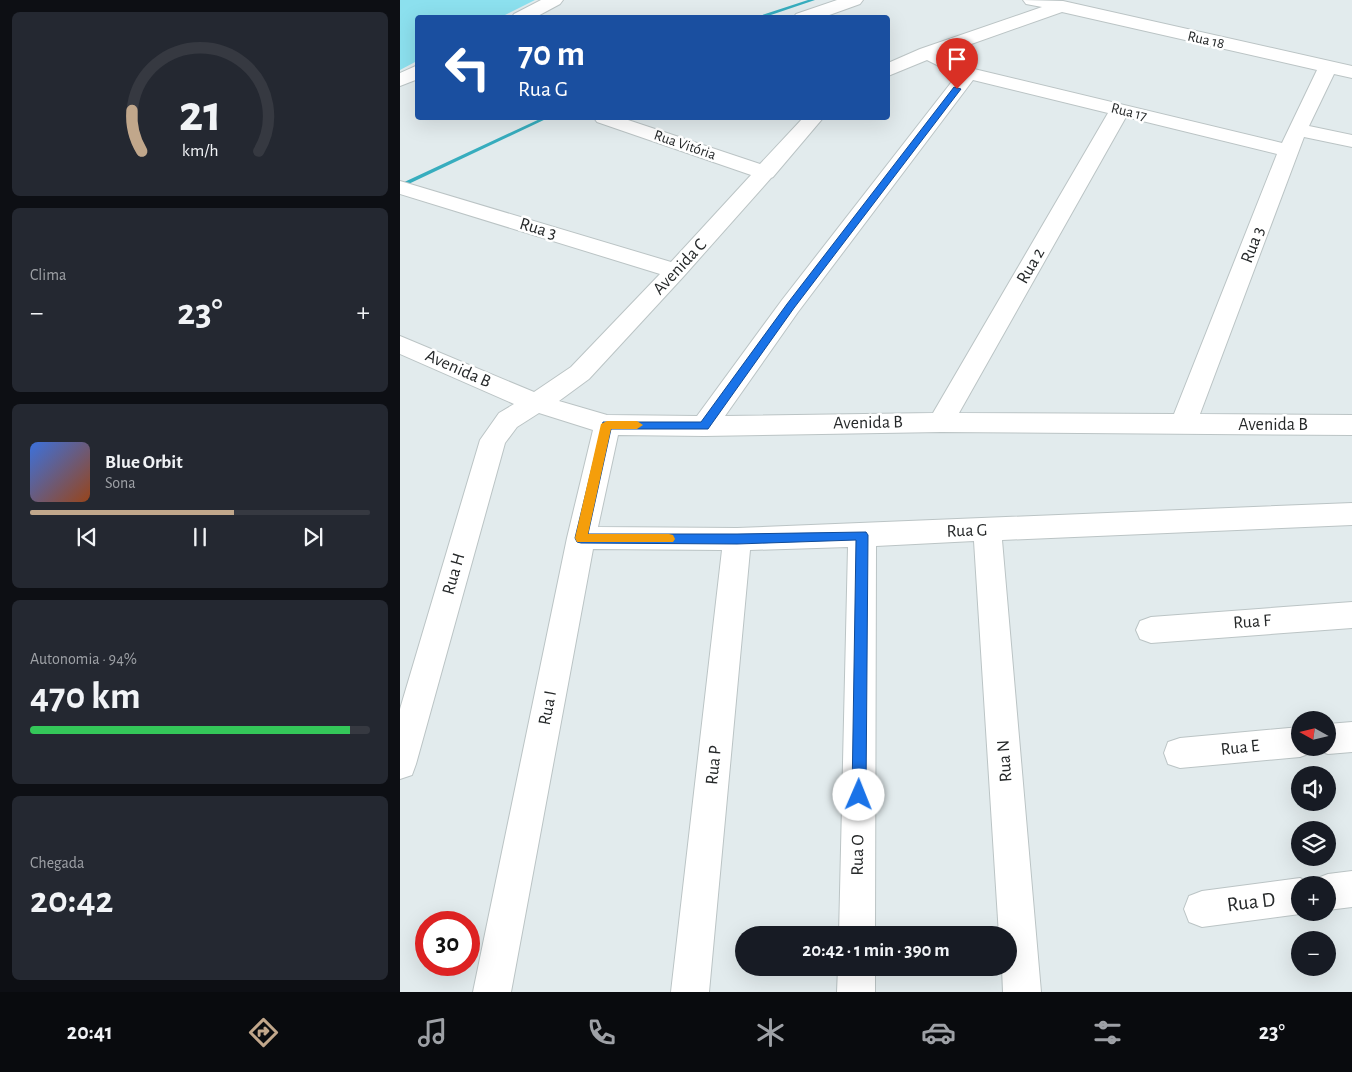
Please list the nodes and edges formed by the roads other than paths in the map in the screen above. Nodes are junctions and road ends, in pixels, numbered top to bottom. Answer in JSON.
{"nodes":[{"id":1,"x":554,"y":0,"type":"edge"},
{"id":2,"x":854,"y":0,"type":"edge"},
{"id":3,"x":1032,"y":0,"type":"edge"},
{"id":4,"x":1081,"y":0,"type":"edge"},
{"id":5,"x":1060,"y":7,"type":"junction"},
{"id":6,"x":526,"y":15,"type":"edge"},
{"id":7,"x":811,"y":15,"type":"edge"},
{"id":8,"x":927,"y":53,"type":"junction"},
{"id":9,"x":1328,"y":67,"type":"junction"},
{"id":10,"x":890,"y":69,"type":"edge"},
{"id":11,"x":1352,"y":72,"type":"edge"},
{"id":12,"x":968,"y":73,"type":"junction"},
{"id":13,"x":1120,"y":110,"type":"junction"},
{"id":14,"x":610,"y":120,"type":"edge"},
{"id":15,"x":811,"y":120,"type":"edge"},
{"id":16,"x":1298,"y":130,"type":"junction"},
{"id":17,"x":1352,"y":141,"type":"edge"},
{"id":18,"x":1290,"y":151,"type":"junction"},
{"id":19,"x":766,"y":173,"type":"junction"},
{"id":20,"x":405,"y":189,"type":"edge"},
{"id":21,"x":676,"y":271,"type":"junction"},
{"id":22,"x":400,"y":344,"type":"edge"},
{"id":23,"x":536,"y":404,"type":"junction"},
{"id":24,"x":941,"y":422,"type":"junction"},
{"id":25,"x":607,"y":424,"type":"junction"},
{"id":26,"x":1183,"y":425,"type":"junction"},
{"id":27,"x":1352,"y":425,"type":"edge"},
{"id":28,"x":704,"y":426,"type":"junction"},
{"id":29,"x":1352,"y":514,"type":"edge"},
{"id":30,"x":987,"y":530,"type":"junction"},
{"id":31,"x":862,"y":535,"type":"junction"},
{"id":32,"x":581,"y":538,"type":"junction"},
{"id":33,"x":737,"y":539,"type":"junction"},
{"id":34,"x":1352,"y":615,"type":"edge"},
{"id":35,"x":1151,"y":630,"type":"dead end"},
{"id":36,"x":1352,"y":737,"type":"edge"},
{"id":37,"x":1336,"y":738,"type":"edge"},
{"id":38,"x":1291,"y":743,"type":"edge"},
{"id":39,"x":1180,"y":753,"type":"dead end"},
{"id":40,"x":400,"y":764,"type":"edge"},
{"id":41,"x":1352,"y":889,"type":"edge"},
{"id":42,"x":1336,"y":891,"type":"edge"},
{"id":43,"x":1291,"y":897,"type":"edge"},
{"id":44,"x":1202,"y":909,"type":"dead end"},
{"id":45,"x":857,"y":926,"type":"edge"},
{"id":46,"x":857,"y":976,"type":"edge"},
{"id":47,"x":492,"y":992,"type":"edge"},
{"id":48,"x":690,"y":992,"type":"edge"},
{"id":49,"x":856,"y":992,"type":"edge"},
{"id":50,"x":1022,"y":992,"type":"edge"}],
"edges":[{"from":1,"to":6,"type":"street"},
{"from":2,"to":7,"type":"street"},
{"from":3,"to":5,"type":"street"},
{"from":4,"to":5,"type":"street"},
{"from":5,"to":8,"type":"street"},
{"from":5,"to":9,"type":"street","name":"Rua 18"},
{"from":8,"to":10,"type":"street"},
{"from":8,"to":12,"type":"street","name":"Rua 17"},
{"from":9,"to":11,"type":"street","name":"Rua 18"},
{"from":9,"to":16,"type":"street","name":"Rua 3"},
{"from":12,"to":13,"type":"street","name":"Rua 17"},
{"from":12,"to":28,"type":"street"},
{"from":13,"to":18,"type":"street","name":"Rua 17"},
{"from":13,"to":24,"type":"street","name":"Rua 2"},
{"from":14,"to":19,"type":"street","name":"Rua Vitória"},
{"from":15,"to":19,"type":"street","name":"Avenida C"},
{"from":16,"to":17,"type":"street"},
{"from":16,"to":18,"type":"street","name":"Rua 3"},
{"from":18,"to":26,"type":"street","name":"Rua 3"},
{"from":19,"to":21,"type":"street","name":"Avenida C"},
{"from":20,"to":21,"type":"street","name":"Rua 3"},
{"from":21,"to":23,"type":"street","name":"Avenida C"},
{"from":22,"to":23,"type":"street","name":"Avenida B"},
{"from":23,"to":25,"type":"street","name":"Avenida B"},
{"from":23,"to":40,"type":"street","name":"Rua H"},
{"from":24,"to":26,"type":"street","name":"Avenida B"},
{"from":24,"to":28,"type":"street","name":"Avenida B"},
{"from":25,"to":28,"type":"street","name":"Avenida B"},
{"from":25,"to":32,"type":"street","name":"Rua I"},
{"from":26,"to":27,"type":"street","name":"Avenida B"},
{"from":29,"to":30,"type":"street","name":"Rua G"},
{"from":30,"to":31,"type":"street","name":"Rua G"},
{"from":30,"to":50,"type":"street","name":"Rua N"},
{"from":31,"to":33,"type":"street","name":"Rua G"},
{"from":31,"to":45,"type":"street","name":"Rua O"},
{"from":32,"to":33,"type":"street","name":"Rua G"},
{"from":32,"to":47,"type":"street","name":"Rua I"},
{"from":33,"to":48,"type":"street","name":"Rua P"},
{"from":34,"to":35,"type":"street","name":"Rua F"},
{"from":36,"to":37,"type":"street"},
{"from":38,"to":39,"type":"street","name":"Rua E"},
{"from":41,"to":42,"type":"street"},
{"from":43,"to":44,"type":"street","name":"Rua D"},
{"from":46,"to":49,"type":"street"}]}
